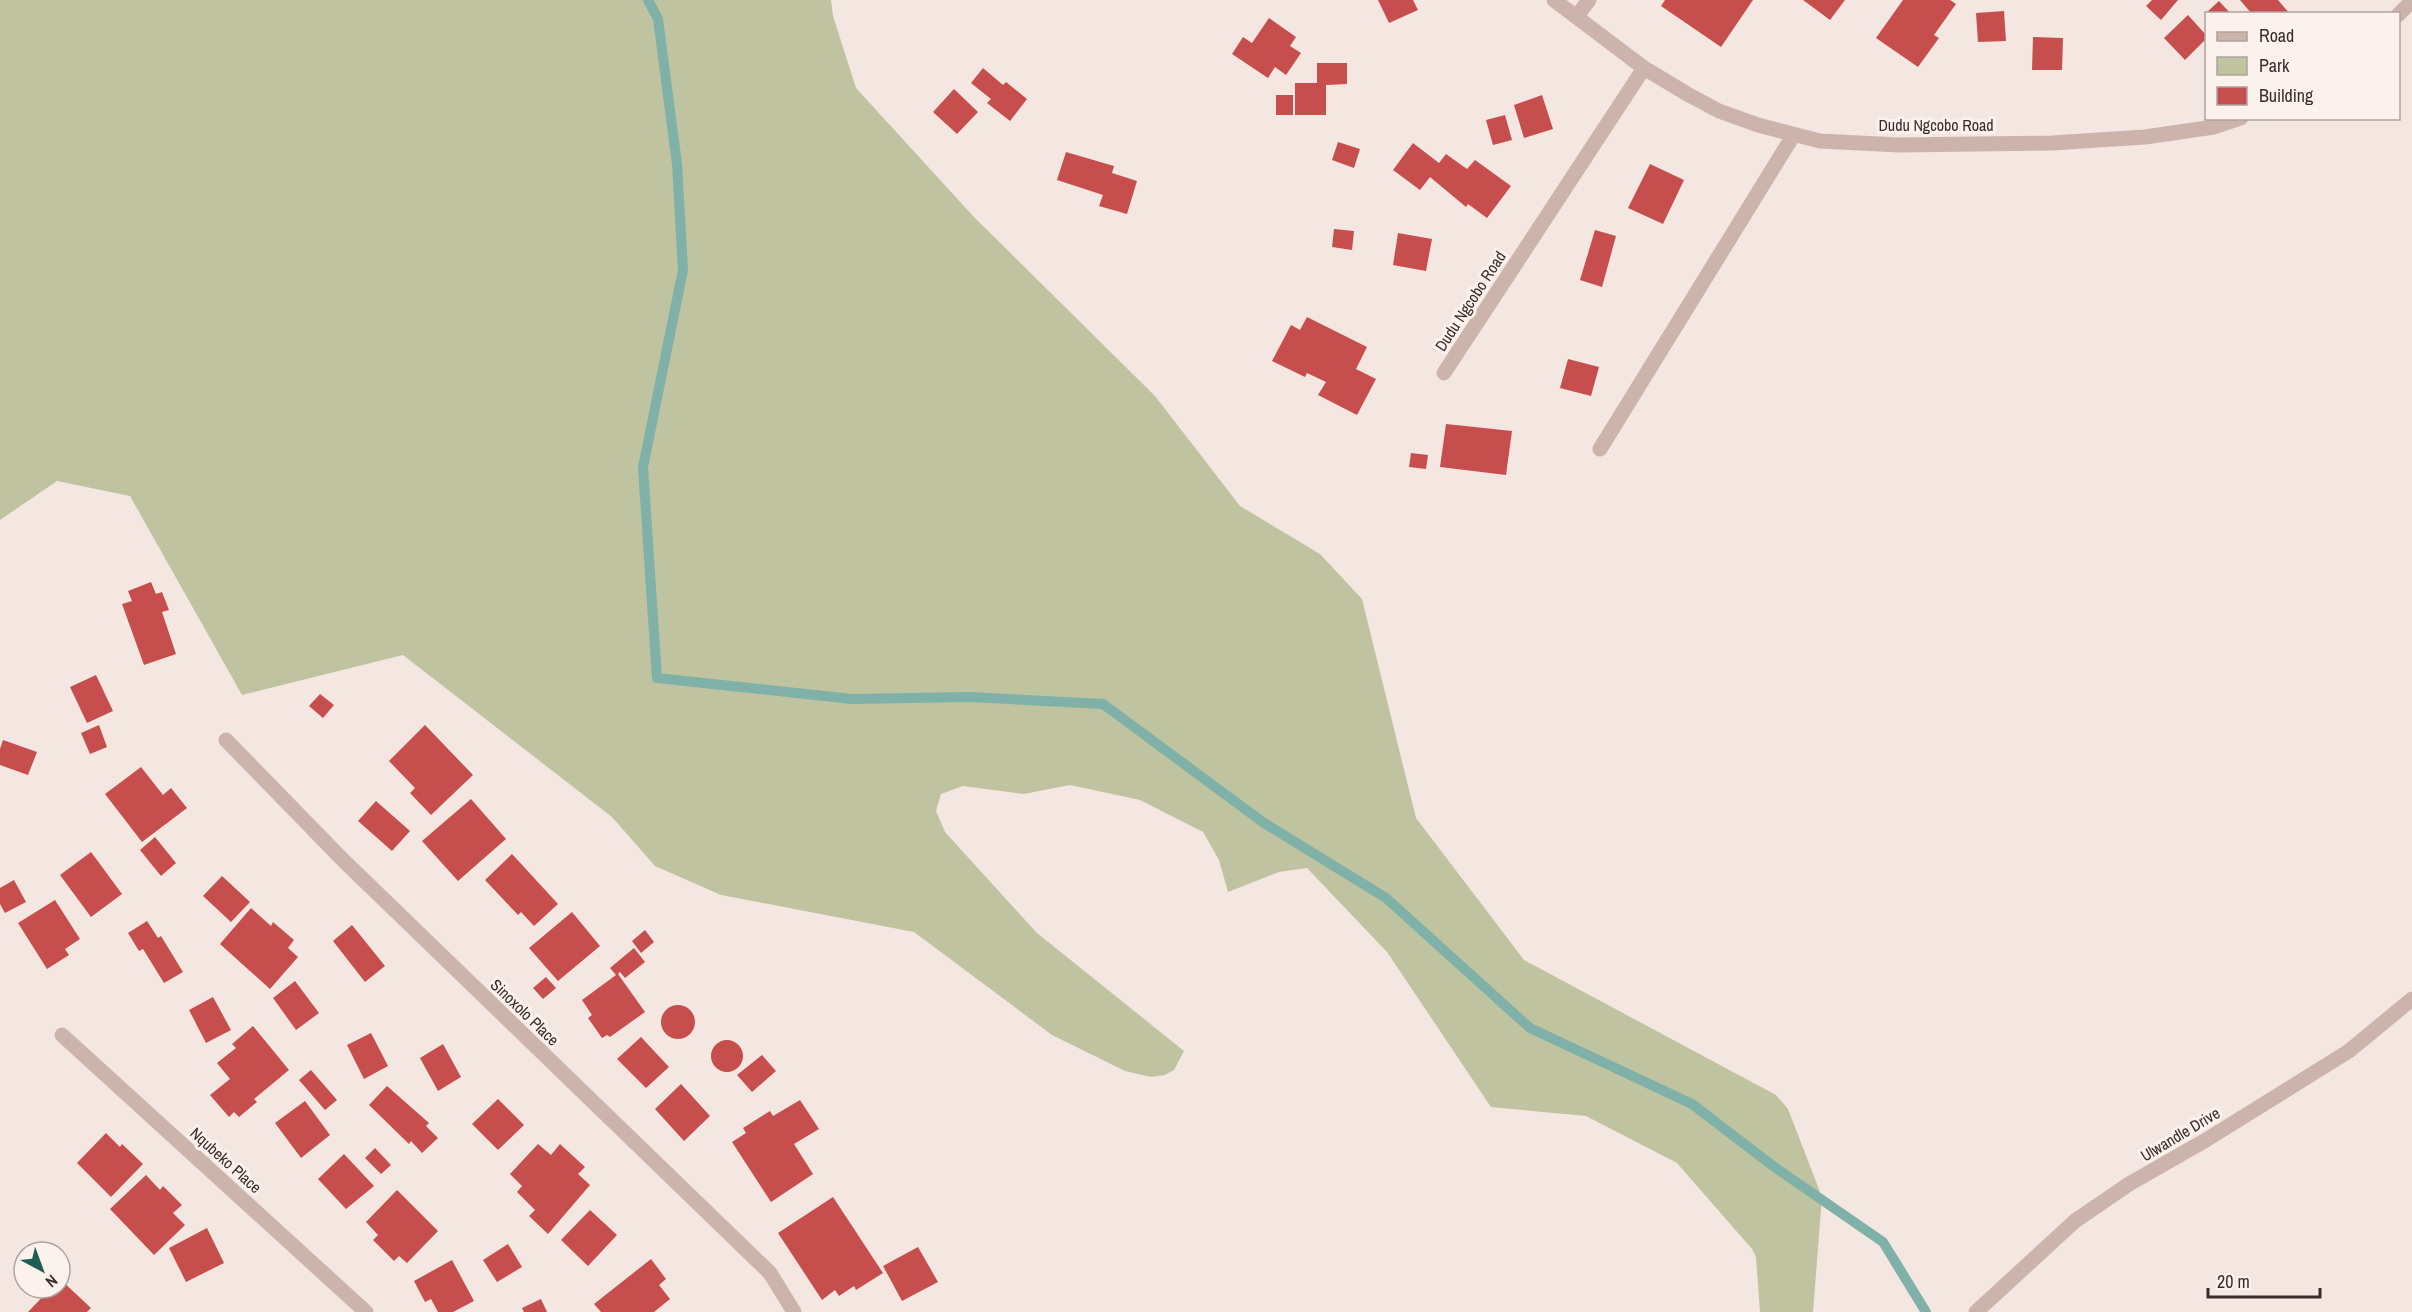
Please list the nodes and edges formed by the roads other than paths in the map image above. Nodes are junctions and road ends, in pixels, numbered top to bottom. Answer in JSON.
{"nodes":[{"id":1,"x":1554,"y":0,"type":"edge"},
{"id":2,"x":1589,"y":0,"type":"edge"},
{"id":3,"x":2412,"y":1,"type":"edge"},
{"id":4,"x":2400,"y":13,"type":"edge"},
{"id":5,"x":1576,"y":16,"type":"junction"},
{"id":6,"x":1644,"y":68,"type":"junction"},
{"id":7,"x":2235,"y":120,"type":"edge"},
{"id":8,"x":1793,"y":136,"type":"junction"},
{"id":9,"x":1444,"y":373,"type":"dead end"},
{"id":10,"x":1600,"y":449,"type":"dead end"},
{"id":11,"x":226,"y":740,"type":"dead end"},
{"id":12,"x":2412,"y":999,"type":"edge"},
{"id":13,"x":62,"y":1035,"type":"dead end"},
{"id":14,"x":366,"y":1312,"type":"edge"},
{"id":15,"x":794,"y":1312,"type":"edge"},
{"id":16,"x":1976,"y":1312,"type":"edge"}],
"edges":[{"from":1,"to":5,"type":"street","name":"Dudu Ngcobo Road"},
{"from":2,"to":5,"type":"street"},
{"from":3,"to":4,"type":"street"},
{"from":5,"to":6,"type":"street","name":"Dudu Ngcobo Road"},
{"from":6,"to":8,"type":"street","name":"Dudu Ngcobo Road"},
{"from":6,"to":9,"type":"street","name":"Dudu Ngcobo Road"},
{"from":7,"to":8,"type":"street","name":"Dudu Ngcobo Road"},
{"from":8,"to":10,"type":"street"},
{"from":11,"to":15,"type":"street","name":"Sinoxolo Place"},
{"from":12,"to":16,"type":"street","name":"Ulwandle Drive"},
{"from":13,"to":14,"type":"street","name":"Nqubeko Place"}]}
